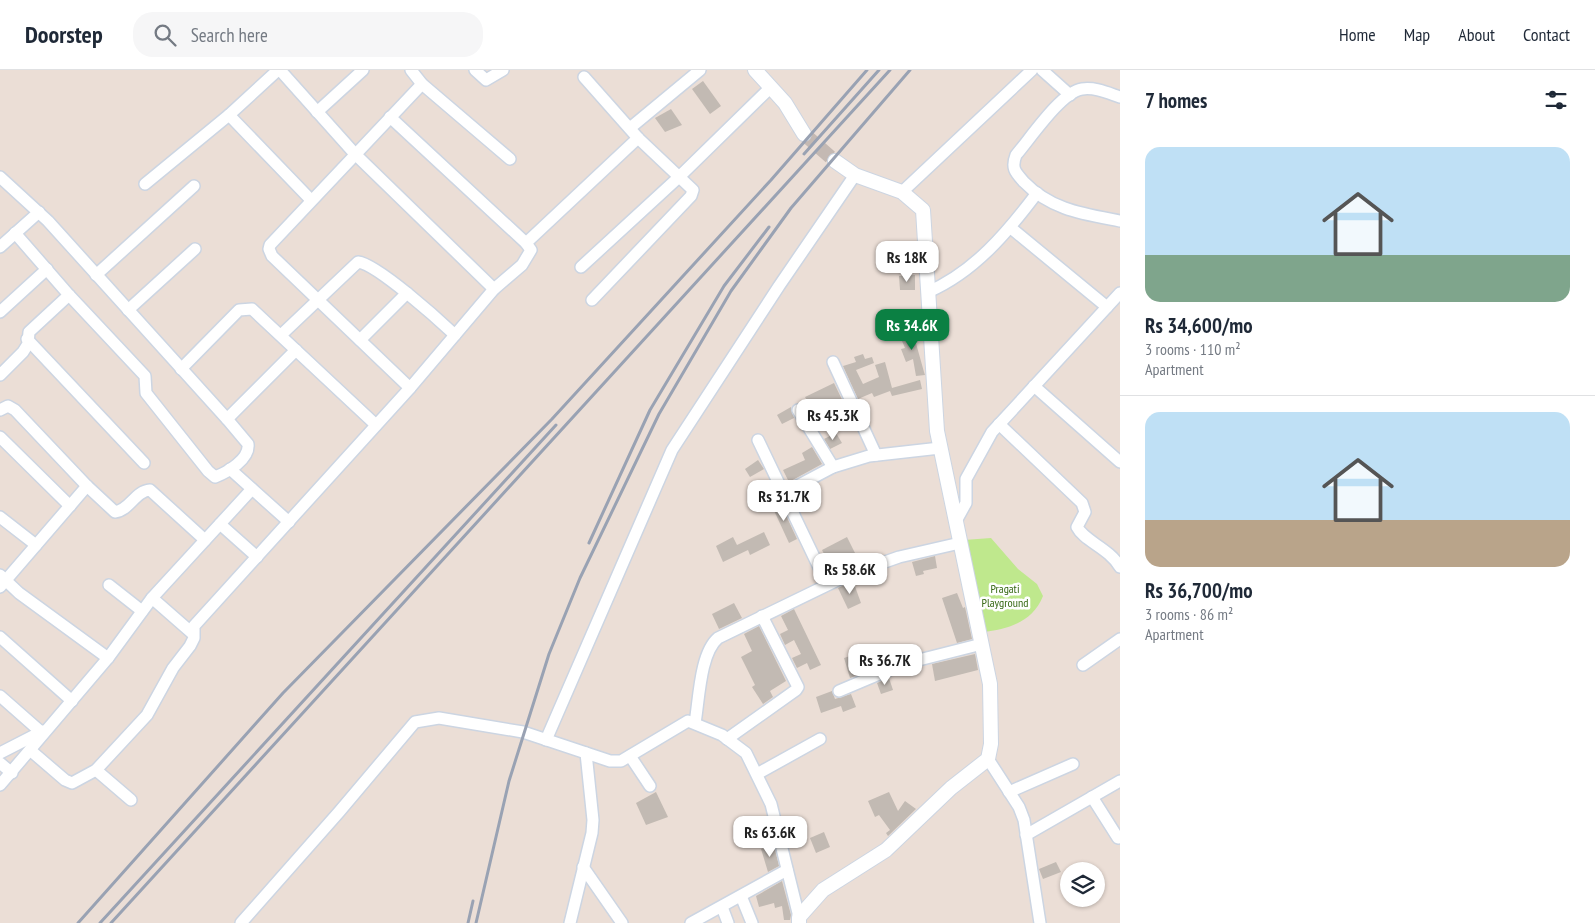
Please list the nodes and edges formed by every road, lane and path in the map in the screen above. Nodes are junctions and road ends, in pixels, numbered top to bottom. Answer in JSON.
{"nodes":[{"id":1,"x":279,"y":70,"type":"edge"},
{"id":2,"x":363,"y":70,"type":"edge"},
{"id":3,"x":411,"y":70,"type":"edge"},
{"id":4,"x":475,"y":70,"type":"edge"},
{"id":5,"x":503,"y":70,"type":"edge"},
{"id":6,"x":700,"y":70,"type":"edge"},
{"id":7,"x":755,"y":70,"type":"edge"},
{"id":8,"x":1032,"y":70,"type":"edge"},
{"id":9,"x":1042,"y":70,"type":"edge"},
{"id":10,"x":584,"y":77,"type":"dead end"},
{"id":11,"x":422,"y":84,"type":"junction"},
{"id":12,"x":770,"y":88,"type":"junction"},
{"id":13,"x":1070,"y":95,"type":"junction"},
{"id":14,"x":1120,"y":97,"type":"edge"},
{"id":15,"x":318,"y":112,"type":"junction"},
{"id":16,"x":229,"y":115,"type":"junction"},
{"id":17,"x":390,"y":117,"type":"junction"},
{"id":18,"x":630,"y":128,"type":"junction"},
{"id":19,"x":804,"y":134,"type":"tunnel mouth"},
{"id":20,"x":638,"y":138,"type":"junction"},
{"id":21,"x":355,"y":154,"type":"junction"},
{"id":22,"x":510,"y":159,"type":"dead end"},
{"id":23,"x":835,"y":161,"type":"tunnel mouth"},
{"id":24,"x":855,"y":175,"type":"junction"},
{"id":25,"x":0,"y":177,"type":"edge"},
{"id":26,"x":680,"y":177,"type":"junction"},
{"id":27,"x":144,"y":184,"type":"dead end"},
{"id":28,"x":194,"y":186,"type":"dead end"},
{"id":29,"x":902,"y":192,"type":"junction"},
{"id":30,"x":1037,"y":193,"type":"junction"},
{"id":31,"x":310,"y":199,"type":"junction"},
{"id":32,"x":39,"y":212,"type":"junction"},
{"id":33,"x":1120,"y":221,"type":"edge"},
{"id":34,"x":1011,"y":228,"type":"junction"},
{"id":35,"x":16,"y":233,"type":"junction"},
{"id":36,"x":526,"y":243,"type":"junction"},
{"id":37,"x":0,"y":247,"type":"edge"},
{"id":38,"x":195,"y":249,"type":"dead end"},
{"id":39,"x":581,"y":267,"type":"dead end"},
{"id":40,"x":48,"y":268,"type":"junction"},
{"id":41,"x":96,"y":275,"type":"junction"},
{"id":42,"x":494,"y":289,"type":"junction"},
{"id":43,"x":928,"y":292,"type":"junction"},
{"id":44,"x":407,"y":293,"type":"junction"},
{"id":45,"x":1120,"y":293,"type":"edge"},
{"id":46,"x":69,"y":295,"type":"junction"},
{"id":47,"x":318,"y":300,"type":"junction"},
{"id":48,"x":592,"y":300,"type":"dead end"},
{"id":49,"x":1107,"y":307,"type":"junction"},
{"id":50,"x":128,"y":310,"type":"junction"},
{"id":51,"x":0,"y":312,"type":"edge"},
{"id":52,"x":281,"y":335,"type":"junction"},
{"id":53,"x":455,"y":335,"type":"junction"},
{"id":54,"x":27,"y":339,"type":"junction"},
{"id":55,"x":360,"y":340,"type":"junction"},
{"id":56,"x":296,"y":350,"type":"junction"},
{"id":57,"x":833,"y":362,"type":"dead end"},
{"id":58,"x":181,"y":369,"type":"junction"},
{"id":59,"x":0,"y":375,"type":"edge"},
{"id":60,"x":1034,"y":386,"type":"junction"},
{"id":61,"x":410,"y":388,"type":"junction"},
{"id":62,"x":0,"y":410,"type":"edge"},
{"id":63,"x":798,"y":410,"type":"dead end"},
{"id":64,"x":227,"y":419,"type":"junction"},
{"id":65,"x":1000,"y":424,"type":"junction"},
{"id":66,"x":376,"y":425,"type":"junction"},
{"id":67,"x":0,"y":437,"type":"edge"},
{"id":68,"x":758,"y":440,"type":"dead end"},
{"id":69,"x":940,"y":448,"type":"junction"},
{"id":70,"x":876,"y":455,"type":"junction"},
{"id":71,"x":1120,"y":462,"type":"edge"},
{"id":72,"x":144,"y":463,"type":"dead end"},
{"id":73,"x":833,"y":467,"type":"junction"},
{"id":74,"x":230,"y":469,"type":"junction"},
{"id":75,"x":87,"y":486,"type":"junction"},
{"id":76,"x":252,"y":489,"type":"junction"},
{"id":77,"x":784,"y":494,"type":"junction"},
{"id":78,"x":70,"y":506,"type":"junction"},
{"id":79,"x":0,"y":517,"type":"edge"},
{"id":80,"x":956,"y":521,"type":"junction"},
{"id":81,"x":289,"y":522,"type":"junction"},
{"id":82,"x":220,"y":524,"type":"junction"},
{"id":83,"x":205,"y":540,"type":"junction"},
{"id":84,"x":960,"y":543,"type":"junction"},
{"id":85,"x":36,"y":545,"type":"junction"},
{"id":86,"x":257,"y":557,"type":"junction"},
{"id":87,"x":1120,"y":567,"type":"edge"},
{"id":88,"x":2,"y":581,"type":"edge"},
{"id":89,"x":827,"y":584,"type":"junction"},
{"id":90,"x":109,"y":585,"type":"dead end"},
{"id":91,"x":152,"y":598,"type":"junction"},
{"id":92,"x":142,"y":611,"type":"junction"},
{"id":93,"x":762,"y":616,"type":"junction"},
{"id":94,"x":192,"y":632,"type":"junction"},
{"id":95,"x":0,"y":637,"type":"edge"},
{"id":96,"x":1120,"y":639,"type":"edge"},
{"id":97,"x":982,"y":644,"type":"junction"},
{"id":98,"x":108,"y":658,"type":"junction"},
{"id":99,"x":1083,"y":665,"type":"dead end"},
{"id":100,"x":839,"y":691,"type":"dead end"},
{"id":101,"x":0,"y":696,"type":"edge"},
{"id":102,"x":72,"y":701,"type":"junction"},
{"id":103,"x":695,"y":723,"type":"junction"},
{"id":104,"x":45,"y":730,"type":"junction"},
{"id":105,"x":727,"y":739,"type":"junction"},
{"id":106,"x":820,"y":739,"type":"dead end"},
{"id":107,"x":546,"y":740,"type":"junction"},
{"id":108,"x":30,"y":750,"type":"junction"},
{"id":109,"x":0,"y":753,"type":"edge"},
{"id":110,"x":586,"y":753,"type":"junction"},
{"id":111,"x":630,"y":756,"type":"junction"},
{"id":112,"x":988,"y":759,"type":"junction"},
{"id":113,"x":0,"y":763,"type":"edge"},
{"id":114,"x":1073,"y":764,"type":"dead end"},
{"id":115,"x":96,"y":770,"type":"junction"},
{"id":116,"x":12,"y":773,"type":"junction"},
{"id":117,"x":757,"y":774,"type":"junction"},
{"id":118,"x":1120,"y":781,"type":"edge"},
{"id":119,"x":0,"y":785,"type":"edge"},
{"id":120,"x":650,"y":786,"type":"dead end"},
{"id":121,"x":1010,"y":792,"type":"junction"},
{"id":122,"x":1092,"y":797,"type":"junction"},
{"id":123,"x":131,"y":800,"type":"dead end"},
{"id":124,"x":1026,"y":835,"type":"junction"},
{"id":125,"x":1118,"y":838,"type":"dead end"},
{"id":126,"x":582,"y":867,"type":"junction"},
{"id":127,"x":787,"y":870,"type":"junction"},
{"id":128,"x":741,"y":896,"type":"junction"},
{"id":129,"x":722,"y":907,"type":"junction"},
{"id":130,"x":799,"y":920,"type":"edge"},
{"id":131,"x":240,"y":923,"type":"edge"},
{"id":132,"x":570,"y":923,"type":"edge"},
{"id":133,"x":622,"y":923,"type":"edge"},
{"id":134,"x":691,"y":923,"type":"edge"},
{"id":135,"x":728,"y":923,"type":"edge"},
{"id":136,"x":752,"y":923,"type":"edge"},
{"id":137,"x":1040,"y":923,"type":"edge"}],
"edges":[{"from":1,"to":15,"type":"street"},
{"from":1,"to":16,"type":"street"},
{"from":2,"to":15,"type":"street"},
{"from":3,"to":11,"type":"street"},
{"from":4,"to":5,"type":"street"},
{"from":6,"to":18,"type":"street"},
{"from":7,"to":12,"type":"street"},
{"from":8,"to":29,"type":"street"},
{"from":9,"to":13,"type":"street"},
{"from":10,"to":18,"type":"street"},
{"from":11,"to":17,"type":"street"},
{"from":11,"to":22,"type":"street"},
{"from":12,"to":19,"type":"street"},
{"from":12,"to":26,"type":"street"},
{"from":13,"to":14,"type":"street"},
{"from":13,"to":30,"type":"street"},
{"from":15,"to":21,"type":"street"},
{"from":16,"to":27,"type":"street"},
{"from":16,"to":31,"type":"street"},
{"from":17,"to":21,"type":"street"},
{"from":17,"to":36,"type":"street"},
{"from":18,"to":20,"type":"street"},
{"from":20,"to":26,"type":"street"},
{"from":20,"to":36,"type":"street"},
{"from":21,"to":31,"type":"street"},
{"from":21,"to":42,"type":"street"},
{"from":23,"to":24,"type":"street"},
{"from":24,"to":29,"type":"street"},
{"from":24,"to":107,"type":"street"},
{"from":25,"to":32,"type":"street"},
{"from":26,"to":39,"type":"street"},
{"from":26,"to":48,"type":"street"},
{"from":28,"to":41,"type":"street"},
{"from":29,"to":43,"type":"street"},
{"from":30,"to":33,"type":"street"},
{"from":30,"to":34,"type":"street"},
{"from":31,"to":47,"type":"street"},
{"from":32,"to":35,"type":"street"},
{"from":32,"to":41,"type":"street"},
{"from":34,"to":43,"type":"street"},
{"from":34,"to":49,"type":"street"},
{"from":35,"to":37,"type":"street"},
{"from":35,"to":40,"type":"street"},
{"from":36,"to":42,"type":"street"},
{"from":38,"to":50,"type":"street"},
{"from":40,"to":46,"type":"street"},
{"from":40,"to":51,"type":"street"},
{"from":41,"to":50,"type":"street"},
{"from":42,"to":53,"type":"street"},
{"from":43,"to":69,"type":"street"},
{"from":44,"to":47,"type":"street"},
{"from":44,"to":53,"type":"street"},
{"from":44,"to":55,"type":"street"},
{"from":45,"to":49,"type":"street"},
{"from":46,"to":54,"type":"street"},
{"from":46,"to":74,"type":"street"},
{"from":47,"to":52,"type":"street"},
{"from":47,"to":55,"type":"street"},
{"from":49,"to":60,"type":"street"},
{"from":50,"to":58,"type":"street"},
{"from":52,"to":56,"type":"street"},
{"from":52,"to":58,"type":"street"},
{"from":53,"to":61,"type":"street"},
{"from":54,"to":59,"type":"street"},
{"from":54,"to":72,"type":"street"},
{"from":55,"to":61,"type":"street"},
{"from":56,"to":64,"type":"street"},
{"from":56,"to":66,"type":"street"},
{"from":57,"to":70,"type":"street"},
{"from":58,"to":64,"type":"street"},
{"from":60,"to":65,"type":"street"},
{"from":60,"to":71,"type":"street"},
{"from":61,"to":66,"type":"street"},
{"from":62,"to":75,"type":"street"},
{"from":63,"to":73,"type":"street"},
{"from":64,"to":74,"type":"street"},
{"from":65,"to":80,"type":"street"},
{"from":65,"to":87,"type":"street"},
{"from":66,"to":81,"type":"street"},
{"from":67,"to":78,"type":"street"},
{"from":68,"to":77,"type":"street"},
{"from":69,"to":70,"type":"street"},
{"from":69,"to":80,"type":"street"},
{"from":70,"to":73,"type":"street"},
{"from":73,"to":77,"type":"street"},
{"from":74,"to":76,"type":"street"},
{"from":75,"to":78,"type":"street"},
{"from":75,"to":83,"type":"street"},
{"from":76,"to":81,"type":"street"},
{"from":76,"to":82,"type":"street"},
{"from":77,"to":89,"type":"street"},
{"from":78,"to":85,"type":"street"},
{"from":79,"to":85,"type":"street"},
{"from":80,"to":84,"type":"street"},
{"from":81,"to":86,"type":"street"},
{"from":82,"to":83,"type":"street"},
{"from":82,"to":86,"type":"street"},
{"from":83,"to":91,"type":"street"},
{"from":84,"to":89,"type":"street"},
{"from":84,"to":97,"type":"street"},
{"from":85,"to":88,"type":"street"},
{"from":86,"to":94,"type":"street"},
{"from":88,"to":98,"type":"street"},
{"from":89,"to":93,"type":"street"},
{"from":90,"to":92,"type":"street"},
{"from":91,"to":92,"type":"street"},
{"from":91,"to":94,"type":"street"},
{"from":92,"to":98,"type":"street"},
{"from":93,"to":103,"type":"street"},
{"from":93,"to":105,"type":"street"},
{"from":94,"to":115,"type":"street"},
{"from":95,"to":102,"type":"street"},
{"from":96,"to":99,"type":"street"},
{"from":97,"to":100,"type":"street"},
{"from":97,"to":112,"type":"street"},
{"from":98,"to":102,"type":"street"},
{"from":101,"to":104,"type":"street"},
{"from":102,"to":104,"type":"street"},
{"from":103,"to":105,"type":"street"},
{"from":103,"to":111,"type":"street"},
{"from":104,"to":108,"type":"street"},
{"from":104,"to":109,"type":"street"},
{"from":105,"to":117,"type":"street"},
{"from":106,"to":117,"type":"street"},
{"from":107,"to":110,"type":"street"},
{"from":107,"to":131,"type":"street"},
{"from":108,"to":115,"type":"street"},
{"from":108,"to":116,"type":"street"},
{"from":110,"to":111,"type":"street"},
{"from":110,"to":126,"type":"street"},
{"from":111,"to":120,"type":"street"},
{"from":112,"to":121,"type":"street"},
{"from":112,"to":130,"type":"street"},
{"from":113,"to":116,"type":"street"},
{"from":114,"to":121,"type":"street"},
{"from":115,"to":123,"type":"street"},
{"from":116,"to":119,"type":"street"},
{"from":117,"to":127,"type":"street"},
{"from":118,"to":122,"type":"street"},
{"from":121,"to":124,"type":"street"},
{"from":122,"to":124,"type":"street"},
{"from":122,"to":125,"type":"street"},
{"from":124,"to":137,"type":"street"},
{"from":126,"to":132,"type":"street"},
{"from":126,"to":133,"type":"street"},
{"from":127,"to":128,"type":"street"},
{"from":127,"to":130,"type":"street"},
{"from":128,"to":129,"type":"street"},
{"from":128,"to":136,"type":"street"},
{"from":129,"to":134,"type":"street"},
{"from":129,"to":135,"type":"street"}]}
